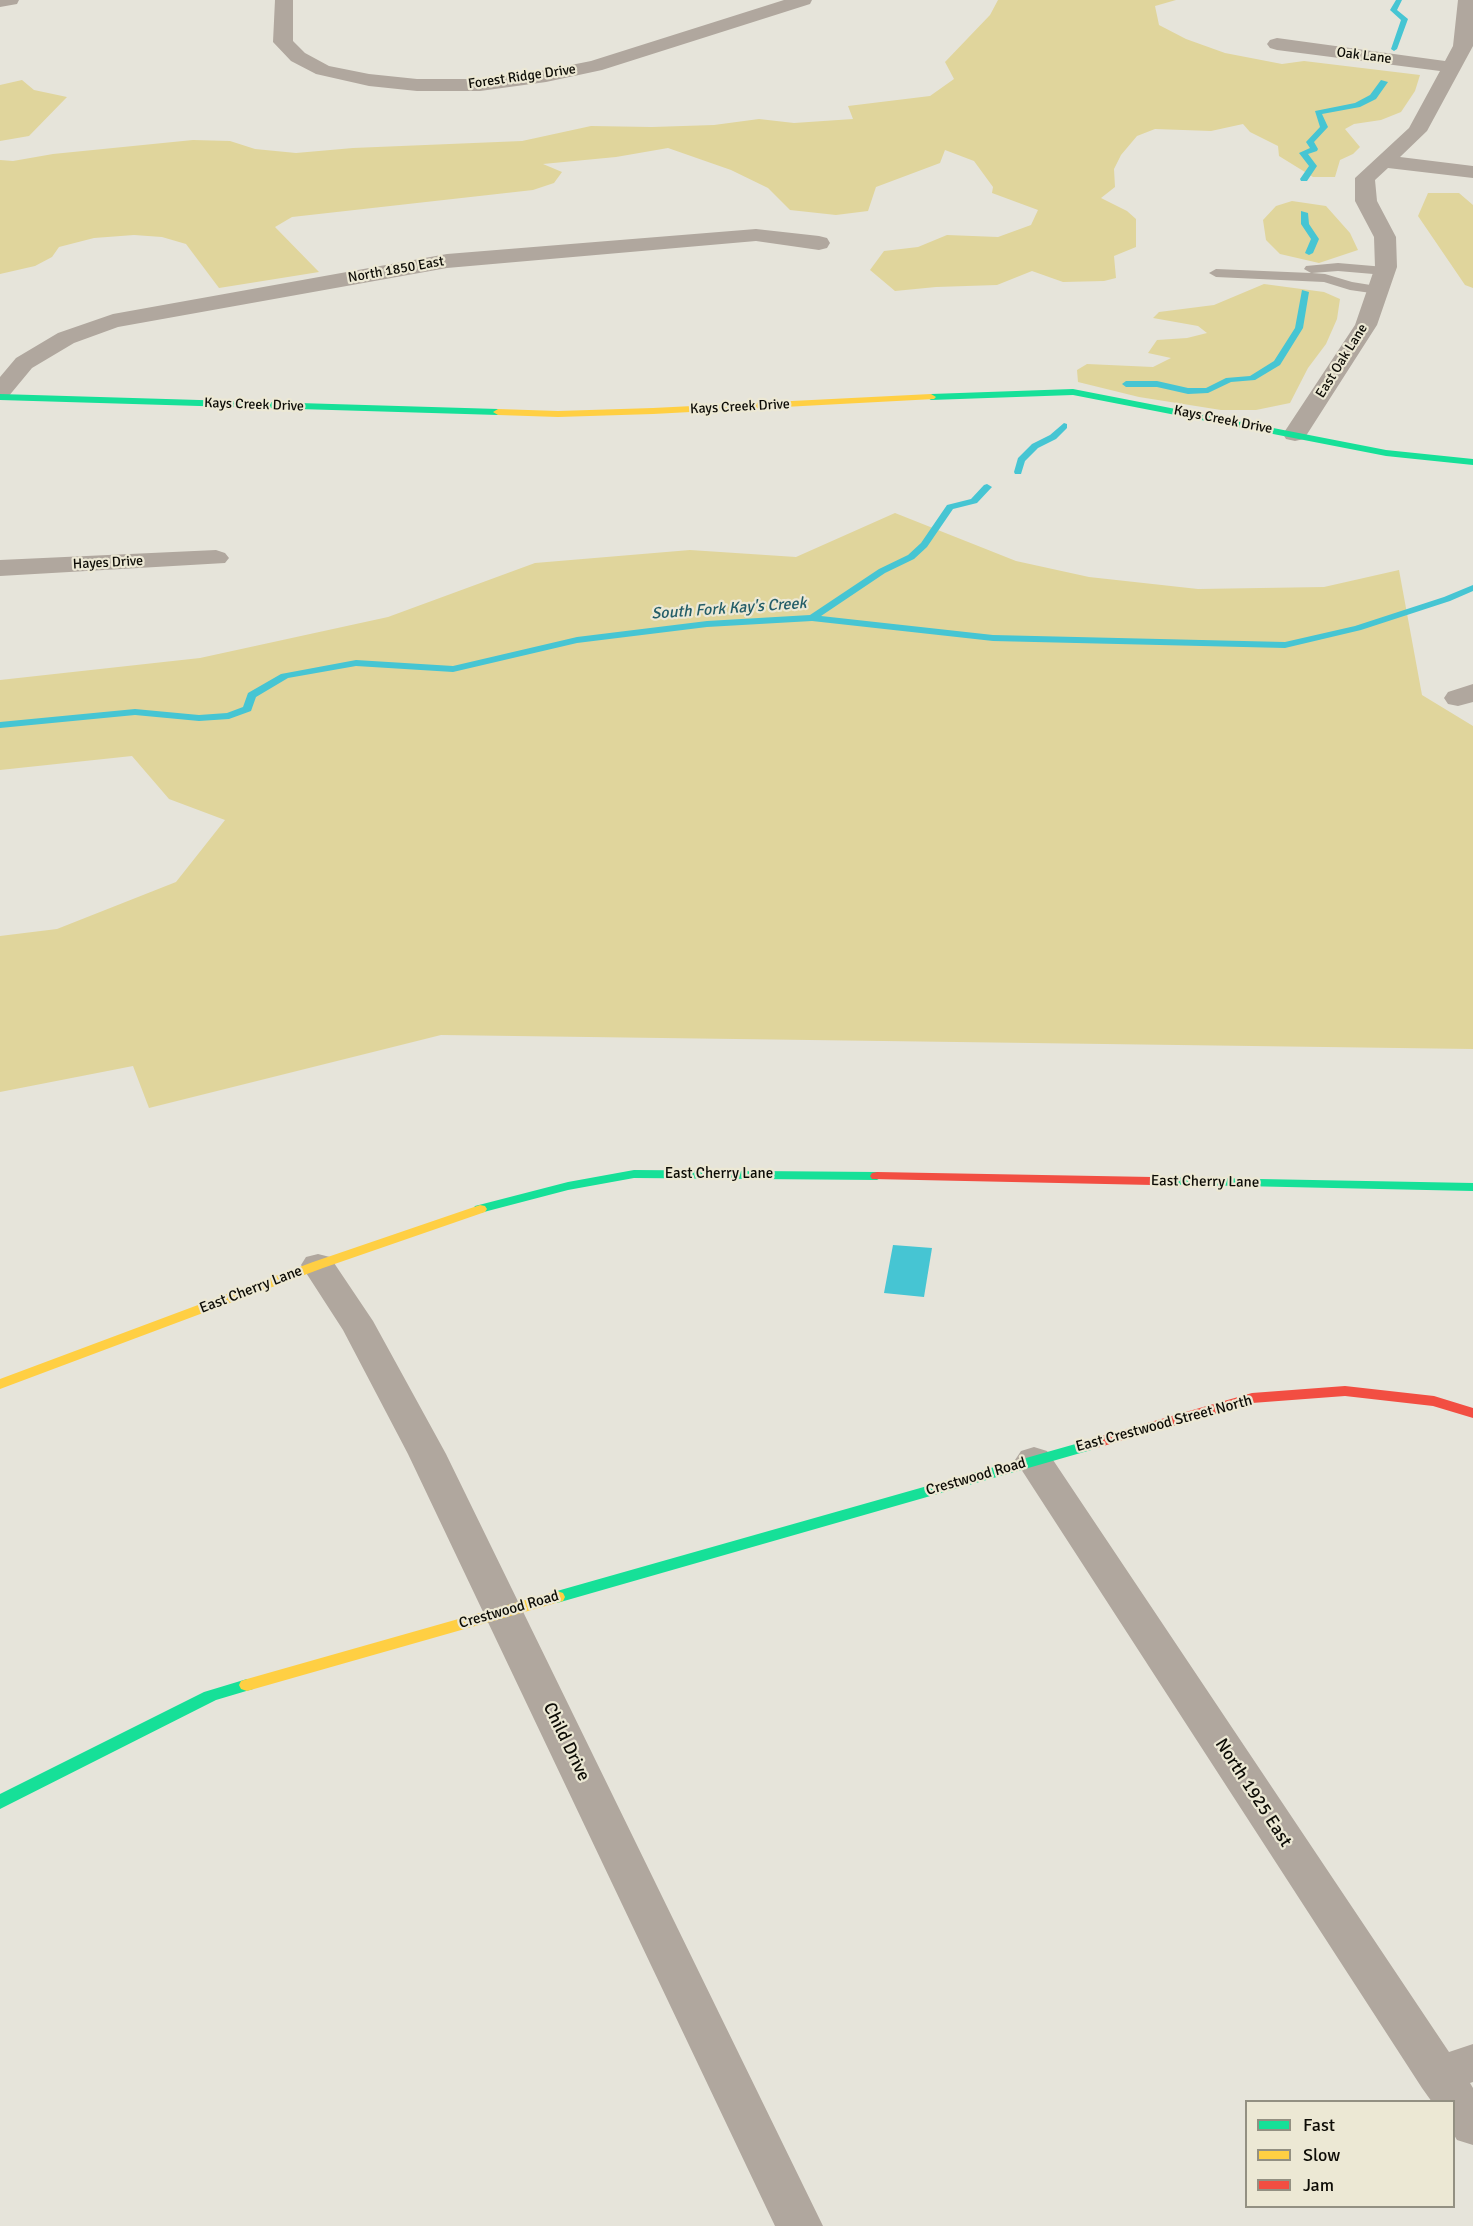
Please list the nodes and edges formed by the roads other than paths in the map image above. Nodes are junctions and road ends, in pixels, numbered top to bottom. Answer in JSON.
{"nodes":[{"id":1,"x":10,"y":0,"type":"edge"},
{"id":2,"x":284,"y":0,"type":"edge"},
{"id":3,"x":803,"y":0,"type":"edge"},
{"id":4,"x":1467,"y":0,"type":"edge"},
{"id":5,"x":0,"y":1,"type":"edge"},
{"id":6,"x":1277,"y":44,"type":"dead end"},
{"id":7,"x":1450,"y":67,"type":"junction"},
{"id":8,"x":1384,"y":161,"type":"junction"},
{"id":9,"x":1473,"y":172,"type":"edge"},
{"id":10,"x":819,"y":243,"type":"dead end"},
{"id":11,"x":1233,"y":262,"type":"dead end"},
{"id":12,"x":1216,"y":273,"type":"dead end"},
{"id":13,"x":1382,"y":281,"type":"junction"},
{"id":14,"x":0,"y":392,"type":"edge"},
{"id":15,"x":0,"y":397,"type":"edge"},
{"id":16,"x":1295,"y":434,"type":"junction"},
{"id":17,"x":1473,"y":462,"type":"edge"},
{"id":18,"x":216,"y":558,"type":"dead end"},
{"id":19,"x":0,"y":568,"type":"edge"},
{"id":20,"x":1473,"y":1187,"type":"edge"},
{"id":21,"x":318,"y":1264,"type":"junction"},
{"id":22,"x":0,"y":1384,"type":"edge"},
{"id":23,"x":1473,"y":1413,"type":"edge"},
{"id":24,"x":1034,"y":1460,"type":"junction"},
{"id":25,"x":503,"y":1611,"type":"junction"},
{"id":26,"x":0,"y":1802,"type":"edge"},
{"id":27,"x":1456,"y":2069,"type":"edge"},
{"id":28,"x":1473,"y":2126,"type":"edge"},
{"id":29,"x":799,"y":2226,"type":"edge"}],
"edges":[{"from":1,"to":5,"type":"street"},
{"from":2,"to":3,"type":"street","name":"Forest Ridge Drive"},
{"from":4,"to":7,"type":"street","name":"East Oak Lane"},
{"from":6,"to":7,"type":"street","name":"Oak Lane"},
{"from":7,"to":8,"type":"street","name":"East Oak Lane"},
{"from":8,"to":9,"type":"street"},
{"from":8,"to":13,"type":"street","name":"East Oak Lane"},
{"from":10,"to":14,"type":"street","name":"North 1850 East"},
{"from":11,"to":13,"type":"lane"},
{"from":12,"to":13,"type":"lane"},
{"from":13,"to":16,"type":"street","name":"East Oak Lane"},
{"from":15,"to":16,"type":"street","name":"Kays Creek Drive"},
{"from":16,"to":17,"type":"street","name":"Kays Creek Drive"},
{"from":18,"to":19,"type":"street","name":"Hayes Drive"},
{"from":20,"to":21,"type":"street","name":"East Cherry Lane"},
{"from":21,"to":22,"type":"street","name":"East Cherry Lane"},
{"from":21,"to":25,"type":"street","name":"Child Drive"},
{"from":23,"to":24,"type":"street","name":"East Crestwood Street North"},
{"from":24,"to":25,"type":"street","name":"Crestwood Road"},
{"from":24,"to":27,"type":"street","name":"North 1925 East"},
{"from":25,"to":26,"type":"street","name":"Crestwood Road"},
{"from":25,"to":29,"type":"street","name":"Child Drive"},
{"from":27,"to":28,"type":"street","name":"North 1925 East"}]}
